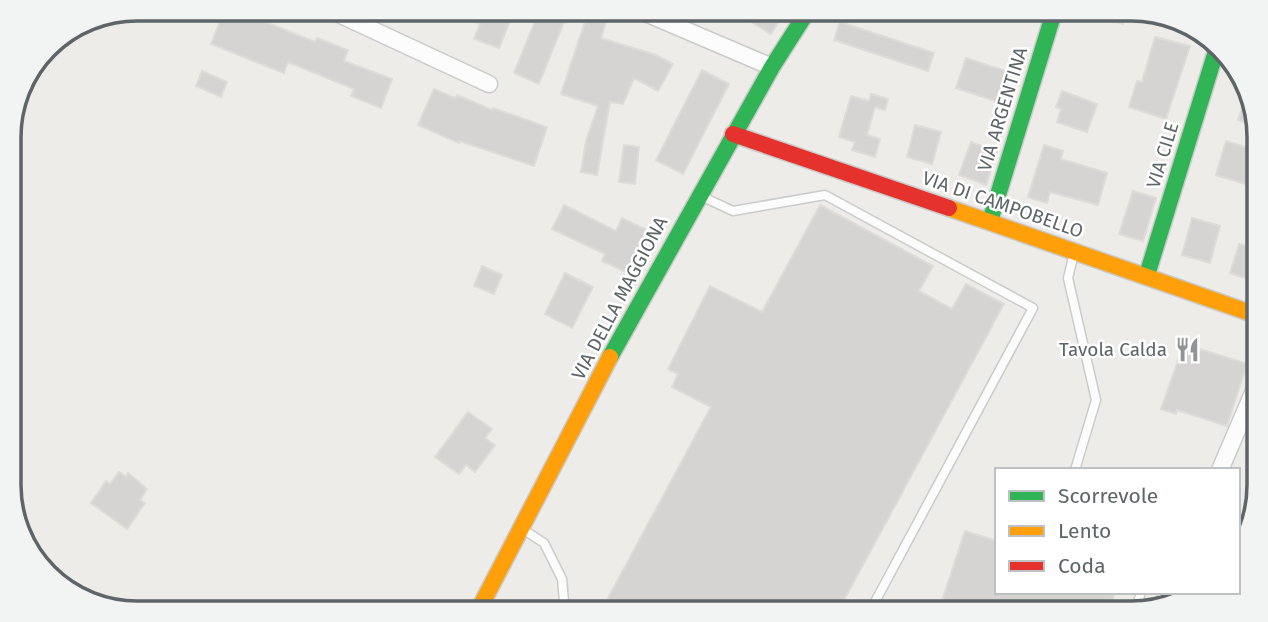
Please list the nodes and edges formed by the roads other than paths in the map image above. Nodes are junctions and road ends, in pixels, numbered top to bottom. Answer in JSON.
{"nodes":[{"id":1,"x":354,"y":21,"type":"edge"},
{"id":2,"x":665,"y":21,"type":"edge"},
{"id":3,"x":801,"y":21,"type":"edge"},
{"id":4,"x":1051,"y":21,"type":"edge"},
{"id":5,"x":1214,"y":57,"type":"edge"},
{"id":6,"x":772,"y":66,"type":"junction"},
{"id":7,"x":489,"y":84,"type":"dead end"},
{"id":8,"x":733,"y":134,"type":"junction"},
{"id":9,"x":699,"y":195,"type":"junction"},
{"id":10,"x":990,"y":221,"type":"junction"},
{"id":11,"x":1074,"y":250,"type":"junction"},
{"id":12,"x":1147,"y":275,"type":"junction"},
{"id":13,"x":1247,"y":312,"type":"edge"},
{"id":14,"x":1247,"y":407,"type":"edge"},
{"id":15,"x":1076,"y":468,"type":"edge"},
{"id":16,"x":1221,"y":468,"type":"edge"},
{"id":17,"x":521,"y":529,"type":"junction"},
{"id":18,"x":483,"y":601,"type":"edge"},
{"id":19,"x":564,"y":601,"type":"edge"},
{"id":20,"x":875,"y":601,"type":"edge"}],
"edges":[{"from":1,"to":7,"type":"street"},
{"from":2,"to":6,"type":"street"},
{"from":3,"to":6,"type":"street","name":"VIA DELLA MAGGIONA"},
{"from":4,"to":10,"type":"street","name":"VIA ARGENTINA"},
{"from":5,"to":12,"type":"street","name":"VIA CILE"},
{"from":6,"to":8,"type":"street","name":"VIA DELLA MAGGIONA"},
{"from":8,"to":9,"type":"street","name":"VIA DELLA MAGGIONA"},
{"from":8,"to":10,"type":"street","name":"VIA DI CAMPOBELLO"},
{"from":9,"to":17,"type":"street","name":"VIA DELLA MAGGIONA"},
{"from":9,"to":20,"type":"lane"},
{"from":10,"to":11,"type":"street","name":"VIA DI CAMPOBELLO"},
{"from":11,"to":12,"type":"street","name":"VIA DI CAMPOBELLO"},
{"from":11,"to":15,"type":"lane"},
{"from":12,"to":13,"type":"street","name":"VIA DI CAMPOBELLO"},
{"from":14,"to":16,"type":"street"},
{"from":17,"to":18,"type":"street","name":"VIA DELLA MAGGIONA"},
{"from":17,"to":19,"type":"lane"}]}
